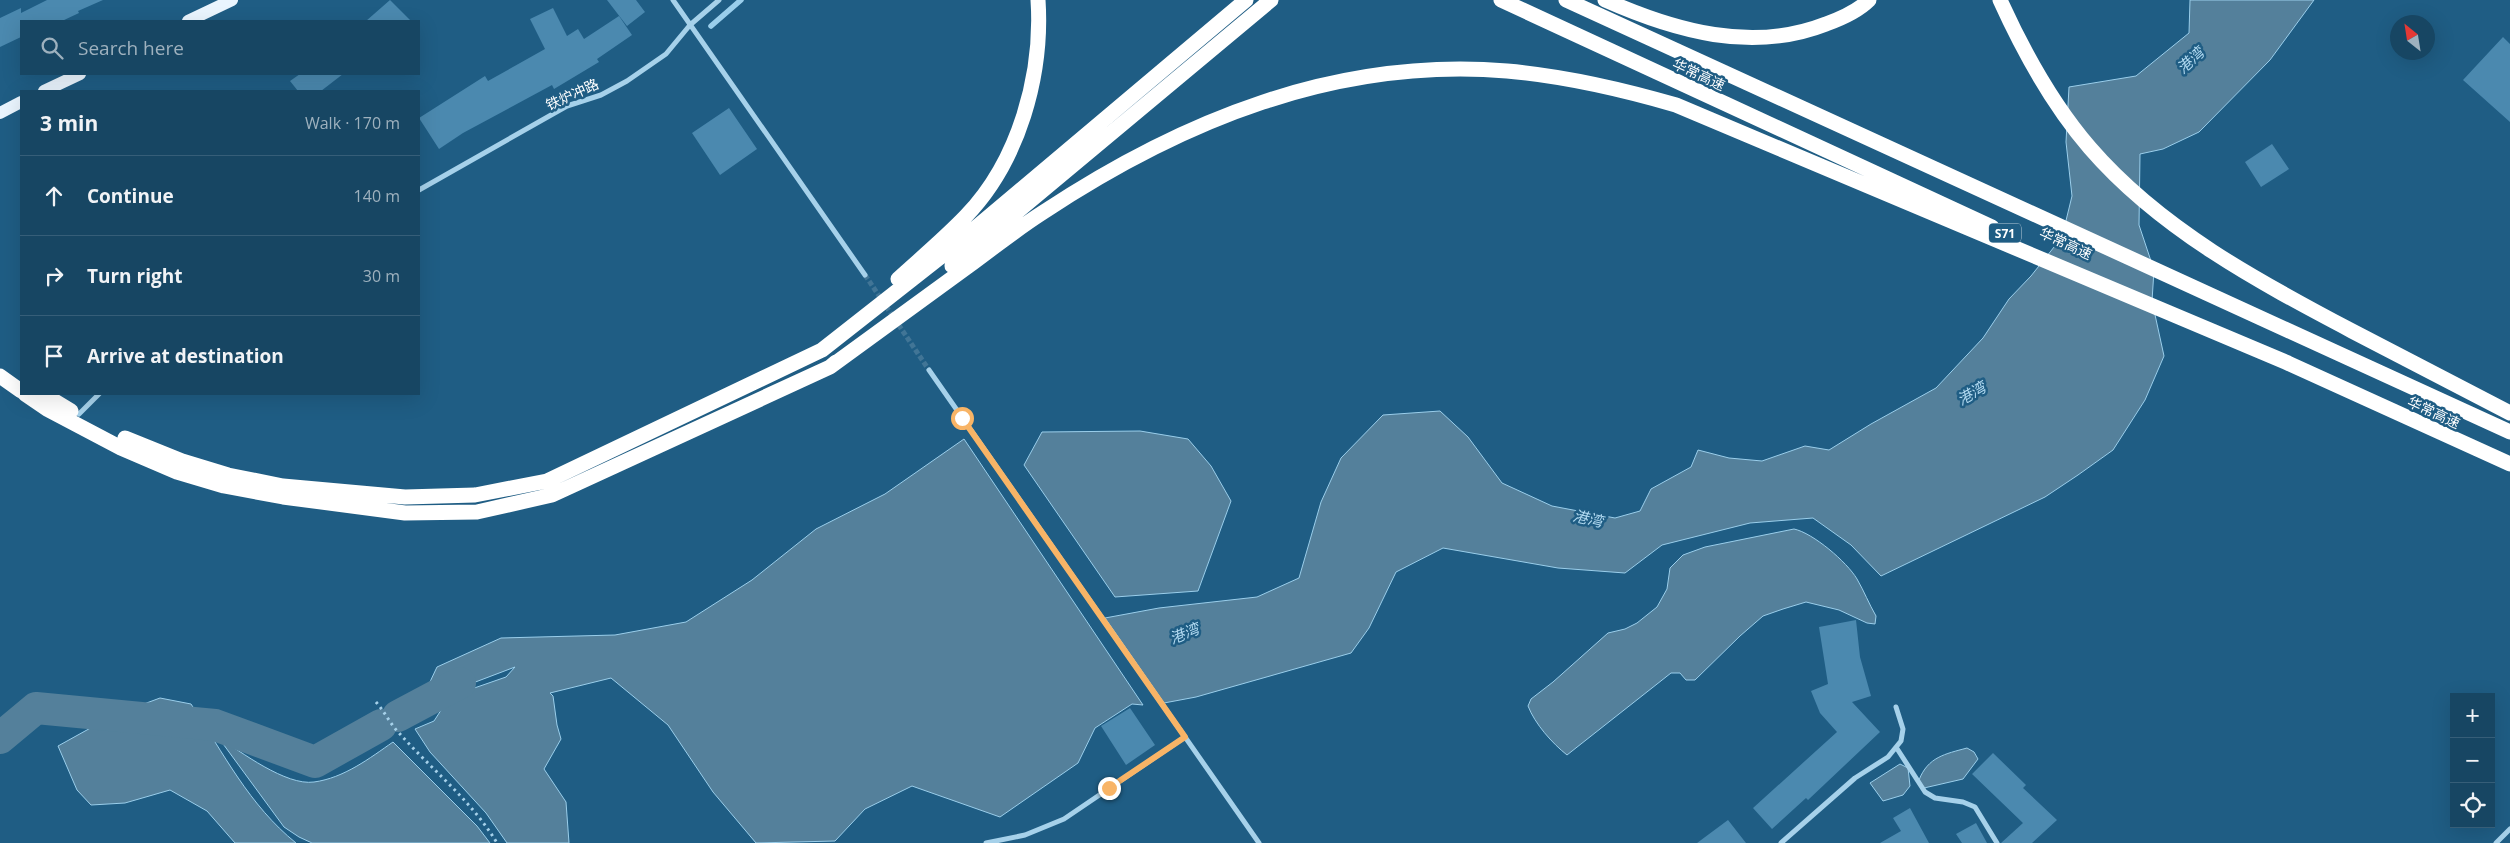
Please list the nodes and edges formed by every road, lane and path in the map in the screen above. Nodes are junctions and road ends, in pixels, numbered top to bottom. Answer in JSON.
{"nodes":[{"id":1,"x":232,"y":0,"type":"edge"},
{"id":2,"x":673,"y":0,"type":"edge"},
{"id":3,"x":719,"y":0,"type":"edge"},
{"id":4,"x":1038,"y":0,"type":"edge"},
{"id":5,"x":1246,"y":0,"type":"edge"},
{"id":6,"x":1271,"y":0,"type":"edge"},
{"id":7,"x":1501,"y":0,"type":"edge"},
{"id":8,"x":1566,"y":0,"type":"edge"},
{"id":9,"x":1605,"y":0,"type":"edge"},
{"id":10,"x":1869,"y":0,"type":"edge"},
{"id":11,"x":2000,"y":0,"type":"edge"},
{"id":12,"x":190,"y":20,"type":"edge"},
{"id":13,"x":690,"y":25,"type":"junction"},
{"id":14,"x":78,"y":75,"type":"edge"},
{"id":15,"x":46,"y":90,"type":"edge"},
{"id":16,"x":20,"y":103,"type":"edge"},
{"id":17,"x":0,"y":113,"type":"edge"},
{"id":18,"x":420,"y":189,"type":"edge"},
{"id":19,"x":865,"y":274,"type":"tunnel mouth"},
{"id":20,"x":822,"y":350,"type":"junction"},
{"id":21,"x":2288,"y":363,"type":"junction"},
{"id":22,"x":0,"y":364,"type":"edge"},
{"id":23,"x":830,"y":367,"type":"junction"},
{"id":24,"x":929,"y":370,"type":"tunnel mouth"},
{"id":25,"x":0,"y":376,"type":"edge"},
{"id":26,"x":20,"y":378,"type":"edge"},
{"id":27,"x":20,"y":390,"type":"edge"},
{"id":28,"x":26,"y":395,"type":"edge"},
{"id":29,"x":45,"y":395,"type":"edge"},
{"id":30,"x":98,"y":395,"type":"edge"},
{"id":31,"x":2510,"y":413,"type":"edge"},
{"id":32,"x":78,"y":414,"type":"junction"},
{"id":33,"x":2510,"y":432,"type":"edge"},
{"id":34,"x":2510,"y":464,"type":"edge"},
{"id":35,"x":376,"y":702,"type":"dead end"},
{"id":36,"x":1896,"y":707,"type":"dead end"},
{"id":37,"x":1185,"y":737,"type":"junction"},
{"id":38,"x":1896,"y":747,"type":"junction"},
{"id":39,"x":2510,"y":829,"type":"edge"},
{"id":40,"x":496,"y":843,"type":"edge"},
{"id":41,"x":986,"y":843,"type":"edge"},
{"id":42,"x":1259,"y":843,"type":"edge"},
{"id":43,"x":1781,"y":843,"type":"edge"},
{"id":44,"x":1997,"y":843,"type":"edge"},
{"id":45,"x":2496,"y":843,"type":"edge"}],
"edges":[{"from":1,"to":12,"type":"main road"},
{"from":2,"to":13,"type":"street"},
{"from":3,"to":13,"type":"street","name":"铁炉冲路"},
{"from":4,"to":20,"type":"highway"},
{"from":5,"to":20,"type":"highway"},
{"from":6,"to":23,"type":"highway"},
{"from":7,"to":21,"type":"highway","name":"华常高速","number":"S71"},
{"from":8,"to":33,"type":"highway","name":"华常高速","number":"S71"},
{"from":9,"to":10,"type":"highway"},
{"from":11,"to":31,"type":"highway"},
{"from":13,"to":18,"type":"street","name":"铁炉冲路"},
{"from":13,"to":19,"type":"street"},
{"from":14,"to":15,"type":"main road"},
{"from":16,"to":17,"type":"main road"},
{"from":20,"to":32,"type":"highway"},
{"from":21,"to":23,"type":"highway"},
{"from":21,"to":34,"type":"highway","name":"华常高速","number":"S71"},
{"from":22,"to":26,"type":"highway"},
{"from":23,"to":28,"type":"highway"},
{"from":24,"to":37,"type":"street"},
{"from":25,"to":27,"type":"highway"},
{"from":29,"to":32,"type":"highway"},
{"from":30,"to":32,"type":"street"},
{"from":35,"to":40,"type":"path"},
{"from":36,"to":38,"type":"street"},
{"from":37,"to":41,"type":"street"},
{"from":37,"to":42,"type":"street"},
{"from":38,"to":43,"type":"street"},
{"from":38,"to":44,"type":"street"},
{"from":39,"to":45,"type":"street"}]}
